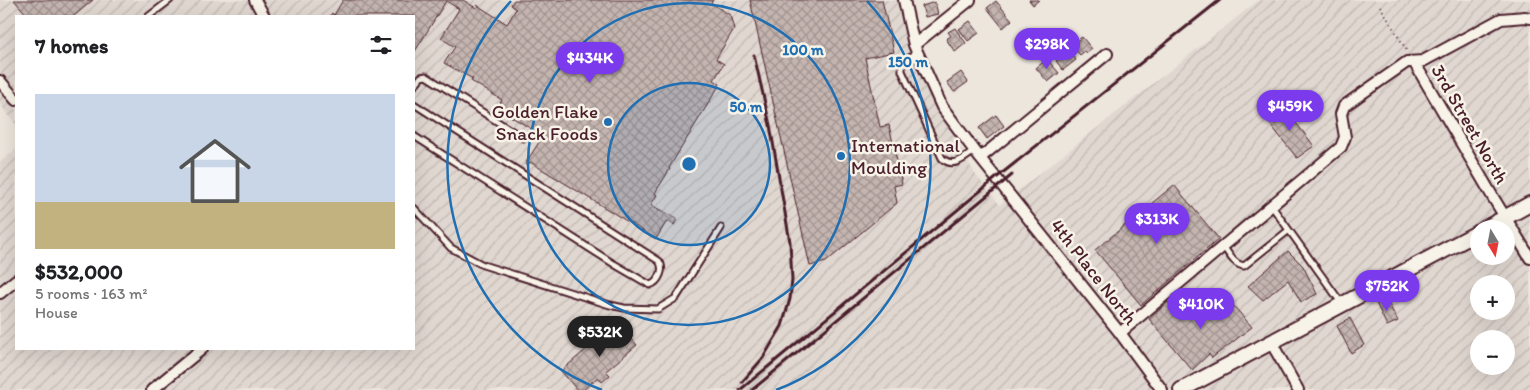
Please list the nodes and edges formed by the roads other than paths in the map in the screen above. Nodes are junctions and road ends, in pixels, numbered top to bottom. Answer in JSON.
{"nodes":[{"id":1,"x":170,"y":0,"type":"edge"},
{"id":2,"x":255,"y":0,"type":"edge"},
{"id":3,"x":904,"y":0,"type":"edge"},
{"id":4,"x":970,"y":0,"type":"edge"},
{"id":5,"x":150,"y":15,"type":"edge"},
{"id":6,"x":263,"y":15,"type":"edge"},
{"id":7,"x":1530,"y":18,"type":"edge"},
{"id":8,"x":916,"y":49,"type":"junction"},
{"id":9,"x":1106,"y":54,"type":"dead end"},
{"id":10,"x":1414,"y":62,"type":"junction"},
{"id":11,"x":0,"y":81,"type":"edge"},
{"id":12,"x":415,"y":84,"type":"edge"},
{"id":13,"x":15,"y":99,"type":"edge"},
{"id":14,"x":415,"y":105,"type":"edge"},
{"id":15,"x":415,"y":137,"type":"edge"},
{"id":16,"x":523,"y":138,"type":"dead end"},
{"id":17,"x":977,"y":154,"type":"junction"},
{"id":18,"x":1530,"y":204,"type":"edge"},
{"id":19,"x":1271,"y":205,"type":"junction"},
{"id":20,"x":415,"y":209,"type":"edge"},
{"id":21,"x":1506,"y":218,"type":"junction"},
{"id":22,"x":1502,"y":220,"type":"edge"},
{"id":23,"x":721,"y":228,"type":"dead end"},
{"id":24,"x":1289,"y":230,"type":"junction"},
{"id":25,"x":1470,"y":237,"type":"edge"},
{"id":26,"x":1223,"y":246,"type":"junction"},
{"id":27,"x":1530,"y":258,"type":"edge"},
{"id":28,"x":15,"y":281,"type":"edge"},
{"id":29,"x":0,"y":293,"type":"edge"},
{"id":30,"x":1343,"y":304,"type":"junction"},
{"id":31,"x":1120,"y":333,"type":"junction"},
{"id":32,"x":1271,"y":342,"type":"junction"},
{"id":33,"x":201,"y":350,"type":"edge"},
{"id":34,"x":1189,"y":388,"type":"edge"},
{"id":35,"x":152,"y":390,"type":"edge"},
{"id":36,"x":1162,"y":390,"type":"edge"},
{"id":37,"x":1298,"y":390,"type":"edge"}],
"edges":[{"from":1,"to":5,"type":"lane"},
{"from":2,"to":6,"type":"street"},
{"from":3,"to":8,"type":"street","name":"4th Place North"},
{"from":4,"to":8,"type":"street"},
{"from":7,"to":10,"type":"street"},
{"from":8,"to":17,"type":"street","name":"4th Place North"},
{"from":8,"to":17,"type":"lane"},
{"from":9,"to":17,"type":"street"},
{"from":10,"to":19,"type":"street"},
{"from":10,"to":21,"type":"street","name":"3rd Street North"},
{"from":11,"to":13,"type":"street"},
{"from":12,"to":16,"type":"lane"},
{"from":14,"to":15,"type":"lane"},
{"from":17,"to":31,"type":"street","name":"4th Place North"},
{"from":18,"to":21,"type":"street"},
{"from":19,"to":24,"type":"lane"},
{"from":19,"to":26,"type":"street"},
{"from":20,"to":23,"type":"lane"},
{"from":21,"to":22,"type":"street"},
{"from":21,"to":27,"type":"street","name":"3rd Street North"},
{"from":24,"to":26,"type":"lane"},
{"from":24,"to":30,"type":"lane"},
{"from":25,"to":30,"type":"street"},
{"from":26,"to":31,"type":"street"},
{"from":28,"to":29,"type":"street"},
{"from":30,"to":32,"type":"street"},
{"from":31,"to":36,"type":"street","name":"4th Place North"},
{"from":32,"to":34,"type":"street"},
{"from":32,"to":37,"type":"street"},
{"from":33,"to":35,"type":"street"}]}
